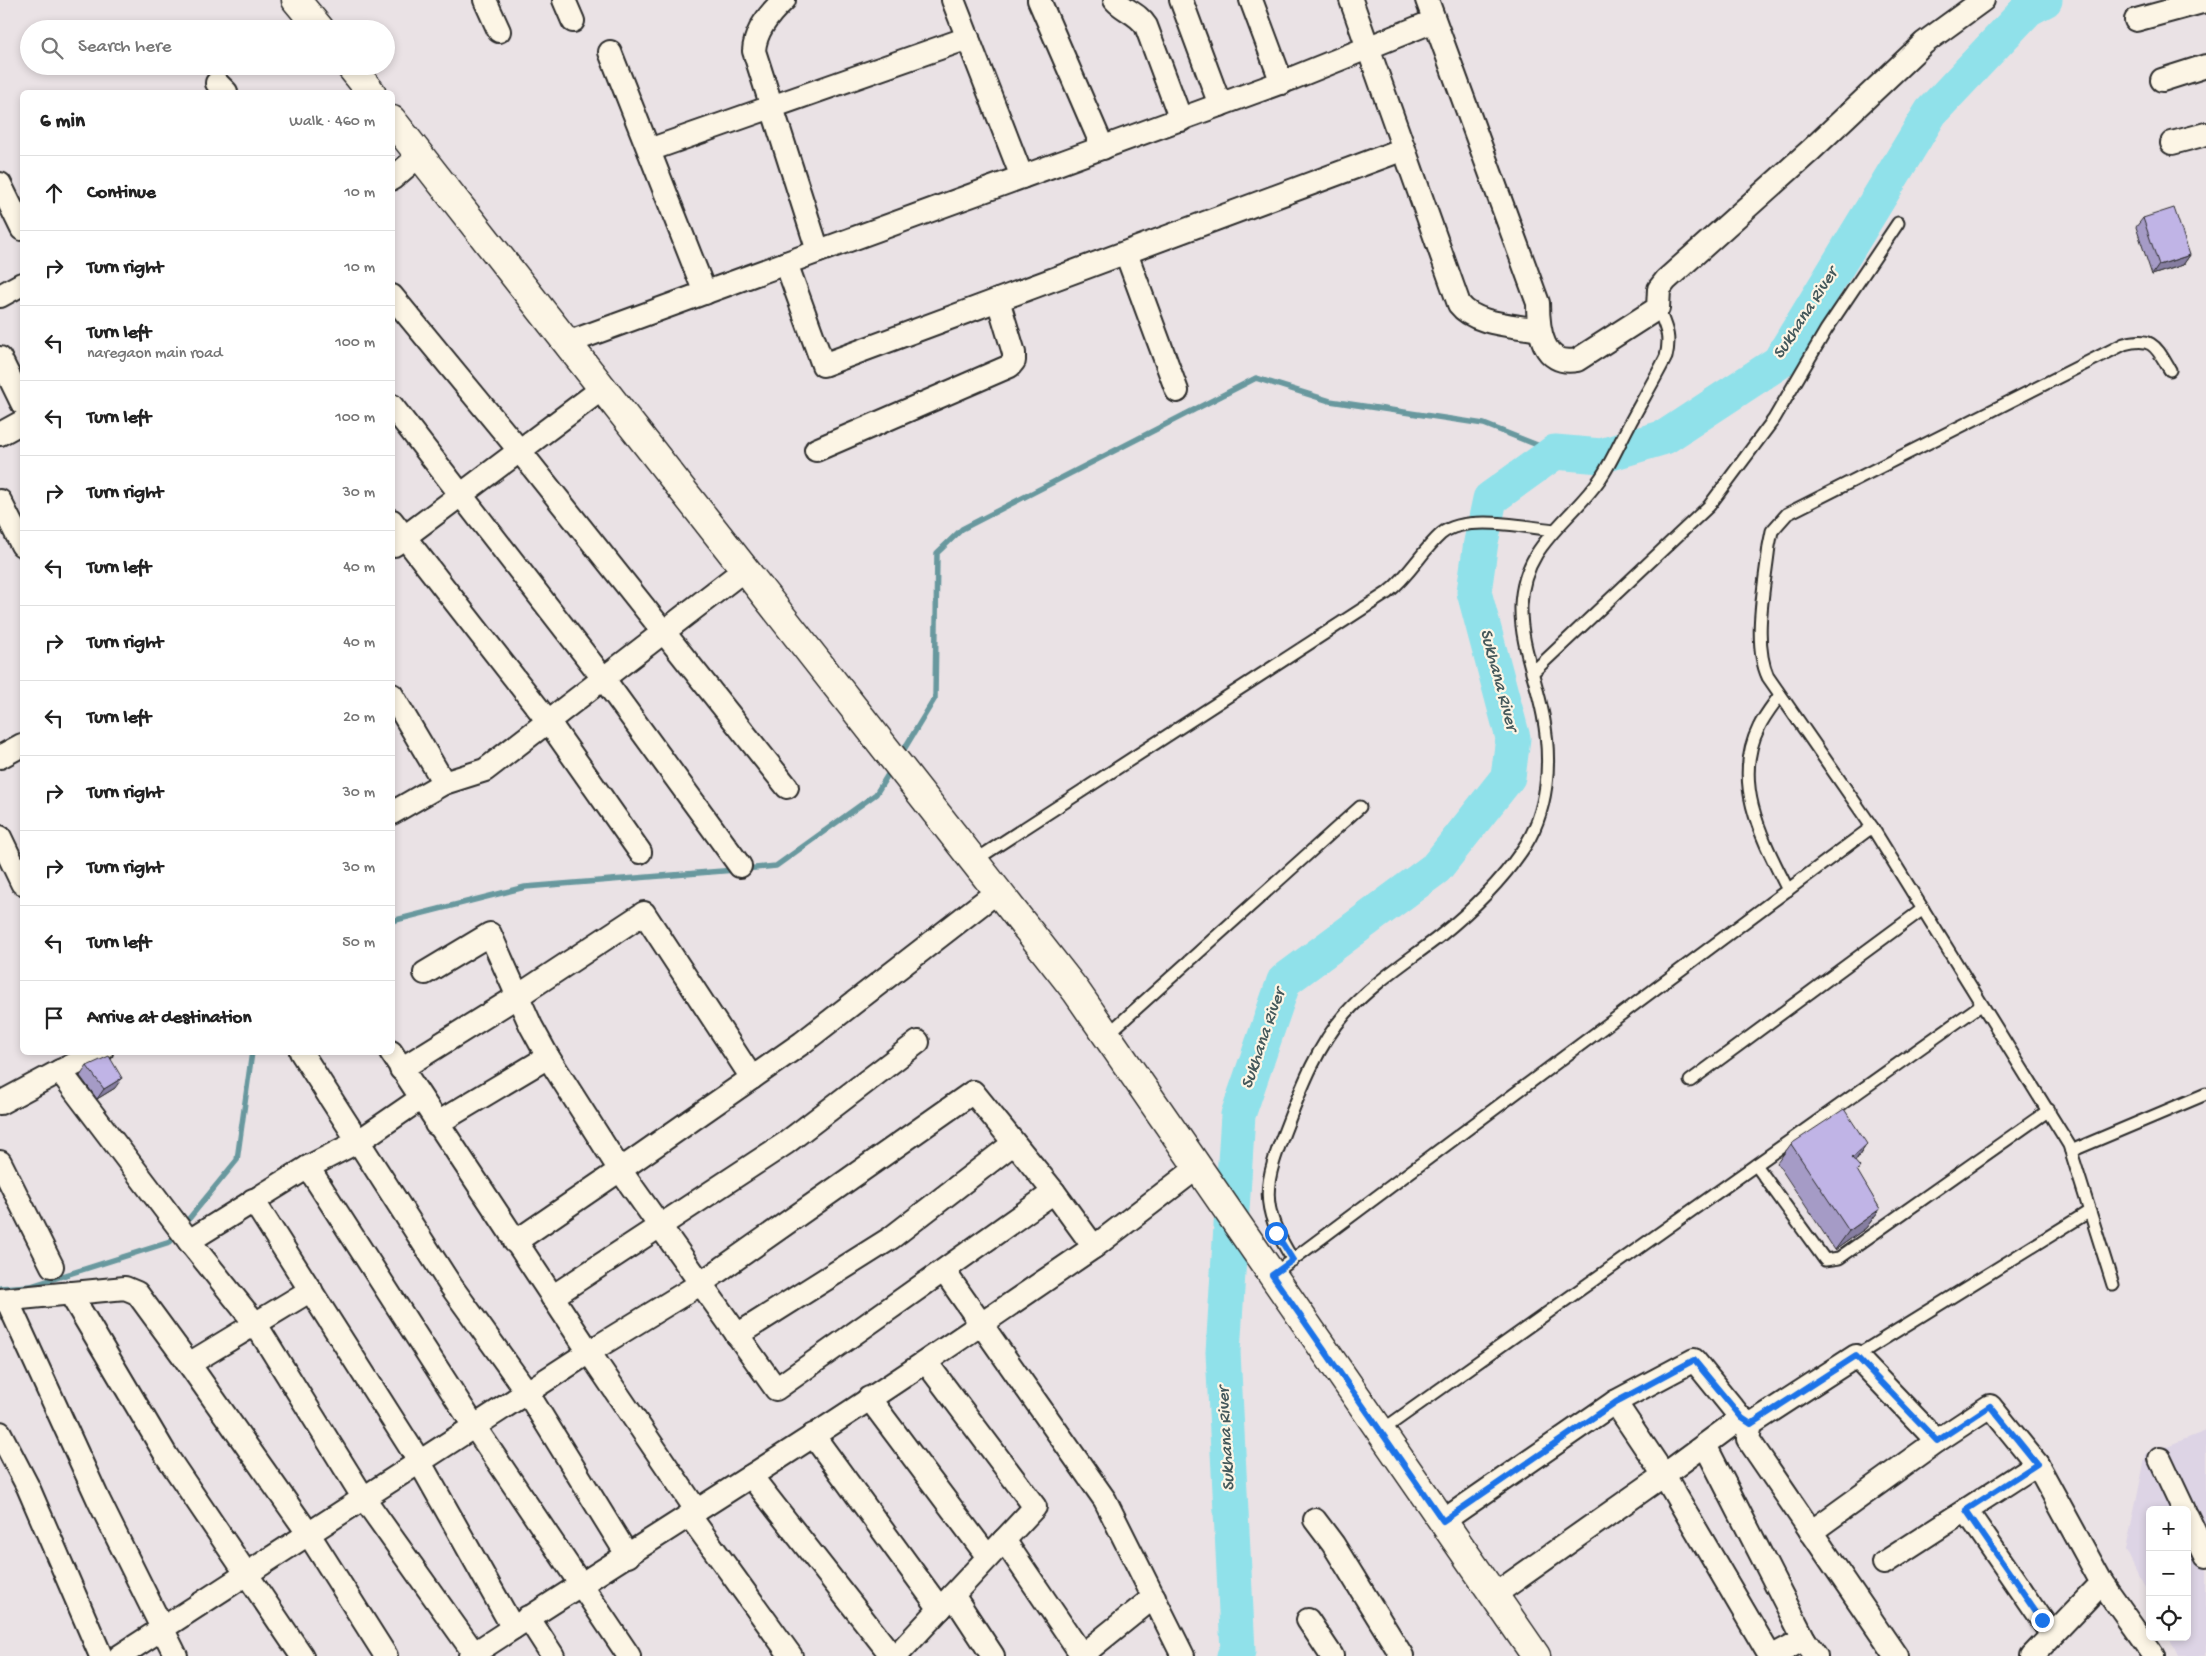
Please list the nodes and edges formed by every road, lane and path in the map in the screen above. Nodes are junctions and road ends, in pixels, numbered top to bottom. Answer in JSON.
{"nodes":[{"id":1,"x":296,"y":0,"type":"edge"},
{"id":2,"x":485,"y":0,"type":"edge"},
{"id":3,"x":564,"y":0,"type":"edge"},
{"id":4,"x":784,"y":0,"type":"edge"},
{"id":5,"x":953,"y":0,"type":"edge"},
{"id":6,"x":1039,"y":0,"type":"edge"},
{"id":7,"x":1115,"y":0,"type":"edge"},
{"id":8,"x":1181,"y":0,"type":"edge"},
{"id":9,"x":1251,"y":0,"type":"edge"},
{"id":10,"x":1351,"y":0,"type":"edge"},
{"id":11,"x":1427,"y":0,"type":"edge"},
{"id":12,"x":1983,"y":0,"type":"edge"},
{"id":13,"x":2206,"y":1,"type":"edge"},
{"id":14,"x":313,"y":20,"type":"edge"},
{"id":15,"x":2136,"y":20,"type":"dead end"},
{"id":16,"x":573,"y":21,"type":"dead end"},
{"id":17,"x":1434,"y":21,"type":"junction"},
{"id":18,"x":499,"y":31,"type":"dead end"},
{"id":19,"x":968,"y":38,"type":"junction"},
{"id":20,"x":1369,"y":48,"type":"junction"},
{"id":21,"x":610,"y":52,"type":"dead end"},
{"id":22,"x":2206,"y":66,"type":"edge"},
{"id":23,"x":357,"y":75,"type":"edge"},
{"id":24,"x":2162,"y":80,"type":"dead end"},
{"id":25,"x":1282,"y":83,"type":"junction"},
{"id":26,"x":369,"y":90,"type":"edge"},
{"id":27,"x":1220,"y":105,"type":"junction"},
{"id":28,"x":770,"y":106,"type":"junction"},
{"id":29,"x":1180,"y":120,"type":"junction"},
{"id":30,"x":395,"y":124,"type":"edge"},
{"id":31,"x":2206,"y":134,"type":"edge"},
{"id":32,"x":2172,"y":144,"type":"dead end"},
{"id":33,"x":1103,"y":148,"type":"junction"},
{"id":34,"x":1404,"y":149,"type":"junction"},
{"id":35,"x":649,"y":150,"type":"junction"},
{"id":36,"x":420,"y":155,"type":"junction"},
{"id":37,"x":395,"y":176,"type":"edge"},
{"id":38,"x":1022,"y":177,"type":"junction"},
{"id":39,"x":0,"y":184,"type":"edge"},
{"id":40,"x":1898,"y":223,"type":"dead end"},
{"id":41,"x":20,"y":225,"type":"edge"},
{"id":42,"x":818,"y":251,"type":"junction"},
{"id":43,"x":1126,"y":253,"type":"junction"},
{"id":44,"x":786,"y":263,"type":"junction"},
{"id":45,"x":20,"y":285,"type":"edge"},
{"id":46,"x":705,"y":293,"type":"junction"},
{"id":47,"x":0,"y":296,"type":"edge"},
{"id":48,"x":395,"y":300,"type":"edge"},
{"id":49,"x":998,"y":300,"type":"junction"},
{"id":50,"x":1658,"y":308,"type":"junction"},
{"id":51,"x":1539,"y":330,"type":"junction"},
{"id":52,"x":567,"y":343,"type":"junction"},
{"id":53,"x":0,"y":358,"type":"edge"},
{"id":54,"x":2170,"y":370,"type":"dead end"},
{"id":55,"x":603,"y":388,"type":"junction"},
{"id":56,"x":1177,"y":391,"type":"dead end"},
{"id":57,"x":20,"y":399,"type":"edge"},
{"id":58,"x":395,"y":410,"type":"edge"},
{"id":59,"x":20,"y":423,"type":"edge"},
{"id":60,"x":0,"y":434,"type":"edge"},
{"id":61,"x":519,"y":450,"type":"junction"},
{"id":62,"x":816,"y":450,"type":"dead end"},
{"id":63,"x":462,"y":494,"type":"junction"},
{"id":64,"x":0,"y":501,"type":"edge"},
{"id":65,"x":1554,"y":530,"type":"junction"},
{"id":66,"x":396,"y":534,"type":"edge"},
{"id":67,"x":20,"y":541,"type":"edge"},
{"id":68,"x":745,"y":568,"type":"junction"},
{"id":69,"x":663,"y":632,"type":"junction"},
{"id":70,"x":1532,"y":673,"type":"junction"},
{"id":71,"x":603,"y":678,"type":"junction"},
{"id":72,"x":1780,"y":695,"type":"junction"},
{"id":73,"x":395,"y":700,"type":"edge"},
{"id":74,"x":548,"y":721,"type":"junction"},
{"id":75,"x":20,"y":746,"type":"edge"},
{"id":76,"x":0,"y":757,"type":"edge"},
{"id":77,"x":444,"y":783,"type":"junction"},
{"id":78,"x":787,"y":787,"type":"dead end"},
{"id":79,"x":1360,"y":807,"type":"dead end"},
{"id":80,"x":395,"y":811,"type":"edge"},
{"id":81,"x":1872,"y":827,"type":"junction"},
{"id":82,"x":0,"y":837,"type":"edge"},
{"id":83,"x":640,"y":852,"type":"dead end"},
{"id":84,"x":974,"y":861,"type":"junction"},
{"id":85,"x":740,"y":866,"type":"dead end"},
{"id":86,"x":20,"y":879,"type":"edge"},
{"id":87,"x":1788,"y":890,"type":"junction"},
{"id":88,"x":998,"y":891,"type":"junction"},
{"id":89,"x":1923,"y":909,"type":"junction"},
{"id":90,"x":425,"y":973,"type":"dead end"},
{"id":91,"x":518,"y":996,"type":"junction"},
{"id":92,"x":1981,"y":1005,"type":"junction"},
{"id":93,"x":1107,"y":1035,"type":"junction"},
{"id":94,"x":918,"y":1042,"type":"dead end"},
{"id":95,"x":95,"y":1055,"type":"edge"},
{"id":96,"x":303,"y":1055,"type":"edge"},
{"id":97,"x":548,"y":1057,"type":"junction"},
{"id":98,"x":396,"y":1060,"type":"edge"},
{"id":99,"x":60,"y":1071,"type":"junction"},
{"id":100,"x":752,"y":1078,"type":"junction"},
{"id":101,"x":1690,"y":1081,"type":"dead end"},
{"id":102,"x":2206,"y":1094,"type":"edge"},
{"id":103,"x":420,"y":1099,"type":"junction"},
{"id":104,"x":0,"y":1103,"type":"edge"},
{"id":105,"x":2049,"y":1110,"type":"junction"},
{"id":106,"x":436,"y":1124,"type":"junction"},
{"id":107,"x":358,"y":1140,"type":"junction"},
{"id":108,"x":1014,"y":1143,"type":"junction"},
{"id":109,"x":2071,"y":1152,"type":"junction"},
{"id":110,"x":0,"y":1162,"type":"edge"},
{"id":111,"x":1756,"y":1165,"type":"junction"},
{"id":112,"x":308,"y":1167,"type":"junction"},
{"id":113,"x":1198,"y":1168,"type":"junction"},
{"id":114,"x":620,"y":1170,"type":"junction"},
{"id":115,"x":1054,"y":1192,"type":"junction"},
{"id":116,"x":254,"y":1200,"type":"junction"},
{"id":117,"x":2090,"y":1211,"type":"junction"},
{"id":118,"x":660,"y":1227,"type":"junction"},
{"id":119,"x":189,"y":1241,"type":"junction"},
{"id":120,"x":515,"y":1242,"type":"junction"},
{"id":121,"x":1094,"y":1247,"type":"junction"},
{"id":122,"x":52,"y":1266,"type":"dead end"},
{"id":123,"x":1283,"y":1267,"type":"junction"},
{"id":124,"x":944,"y":1271,"type":"junction"},
{"id":125,"x":700,"y":1284,"type":"junction"},
{"id":126,"x":2112,"y":1285,"type":"dead end"},
{"id":127,"x":311,"y":1290,"type":"junction"},
{"id":128,"x":70,"y":1293,"type":"junction"},
{"id":129,"x":552,"y":1297,"type":"junction"},
{"id":130,"x":3,"y":1300,"type":"edge"},
{"id":131,"x":255,"y":1323,"type":"junction"},
{"id":132,"x":980,"y":1323,"type":"junction"},
{"id":133,"x":737,"y":1335,"type":"junction"},
{"id":134,"x":589,"y":1352,"type":"junction"},
{"id":135,"x":1856,"y":1356,"type":"junction"},
{"id":136,"x":926,"y":1362,"type":"junction"},
{"id":137,"x":189,"y":1364,"type":"junction"},
{"id":138,"x":527,"y":1392,"type":"junction"},
{"id":139,"x":869,"y":1398,"type":"junction"},
{"id":140,"x":1616,"y":1402,"type":"junction"},
{"id":141,"x":1746,"y":1421,"type":"junction"},
{"id":142,"x":474,"y":1426,"type":"junction"},
{"id":143,"x":1381,"y":1431,"type":"junction"},
{"id":144,"x":0,"y":1433,"type":"edge"},
{"id":145,"x":813,"y":1435,"type":"junction"},
{"id":146,"x":1937,"y":1441,"type":"junction"},
{"id":147,"x":1705,"y":1445,"type":"junction"},
{"id":148,"x":2160,"y":1458,"type":"dead end"},
{"id":149,"x":419,"y":1461,"type":"junction"},
{"id":150,"x":2037,"y":1464,"type":"junction"},
{"id":151,"x":1664,"y":1475,"type":"junction"},
{"id":152,"x":751,"y":1476,"type":"junction"},
{"id":153,"x":363,"y":1497,"type":"junction"},
{"id":154,"x":2182,"y":1506,"type":"edge"},
{"id":155,"x":1966,"y":1510,"type":"junction"},
{"id":156,"x":693,"y":1513,"type":"junction"},
{"id":157,"x":1315,"y":1520,"type":"dead end"},
{"id":158,"x":1443,"y":1521,"type":"junction"},
{"id":159,"x":2191,"y":1524,"type":"edge"},
{"id":160,"x":308,"y":1532,"type":"junction"},
{"id":161,"x":1812,"y":1532,"type":"junction"},
{"id":162,"x":1004,"y":1540,"type":"junction"},
{"id":163,"x":628,"y":1556,"type":"junction"},
{"id":164,"x":2206,"y":1556,"type":"edge"},
{"id":165,"x":988,"y":1557,"type":"junction"},
{"id":166,"x":1884,"y":1564,"type":"dead end"},
{"id":167,"x":248,"y":1573,"type":"junction"},
{"id":168,"x":2102,"y":1583,"type":"junction"},
{"id":169,"x":579,"y":1584,"type":"junction"},
{"id":170,"x":1494,"y":1594,"type":"junction"},
{"id":171,"x":1154,"y":1597,"type":"junction"},
{"id":172,"x":947,"y":1602,"type":"junction"},
{"id":173,"x":1308,"y":1620,"type":"dead end"},
{"id":174,"x":520,"y":1623,"type":"junction"},
{"id":175,"x":163,"y":1630,"type":"junction"},
{"id":176,"x":2052,"y":1635,"type":"junction"},
{"id":177,"x":1810,"y":1647,"type":"edge"},
{"id":178,"x":909,"y":1651,"type":"edge"},
{"id":179,"x":472,"y":1655,"type":"edge"},
{"id":180,"x":1082,"y":1655,"type":"edge"},
{"id":181,"x":101,"y":1656,"type":"edge"},
{"id":182,"x":120,"y":1656,"type":"edge"},
{"id":183,"x":176,"y":1656,"type":"edge"},
{"id":184,"x":302,"y":1656,"type":"edge"},
{"id":185,"x":386,"y":1656,"type":"edge"},
{"id":186,"x":553,"y":1656,"type":"edge"},
{"id":187,"x":629,"y":1656,"type":"edge"},
{"id":188,"x":791,"y":1656,"type":"edge"},
{"id":189,"x":892,"y":1656,"type":"edge"},
{"id":190,"x":993,"y":1656,"type":"edge"},
{"id":191,"x":1183,"y":1656,"type":"edge"},
{"id":192,"x":1332,"y":1656,"type":"edge"},
{"id":193,"x":1402,"y":1656,"type":"edge"},
{"id":194,"x":1536,"y":1656,"type":"edge"},
{"id":195,"x":1771,"y":1656,"type":"edge"},
{"id":196,"x":1896,"y":1656,"type":"edge"},
{"id":197,"x":2032,"y":1656,"type":"edge"},
{"id":198,"x":2154,"y":1656,"type":"edge"}],
"edges":[{"from":1,"to":14,"type":"street"},
{"from":2,"to":18,"type":"street"},
{"from":3,"to":16,"type":"street"},
{"from":4,"to":28,"type":"street"},
{"from":5,"to":19,"type":"street"},
{"from":6,"to":33,"type":"street"},
{"from":7,"to":29,"type":"street"},
{"from":8,"to":27,"type":"street"},
{"from":9,"to":25,"type":"street"},
{"from":10,"to":20,"type":"street"},
{"from":11,"to":17,"type":"street"},
{"from":12,"to":50,"type":"street"},
{"from":13,"to":15,"type":"street"},
{"from":17,"to":20,"type":"street"},
{"from":17,"to":51,"type":"street"},
{"from":19,"to":28,"type":"street"},
{"from":19,"to":38,"type":"street"},
{"from":20,"to":25,"type":"street"},
{"from":20,"to":34,"type":"street"},
{"from":21,"to":35,"type":"street"},
{"from":22,"to":24,"type":"street"},
{"from":23,"to":26,"type":"street"},
{"from":25,"to":27,"type":"street"},
{"from":27,"to":29,"type":"street"},
{"from":28,"to":35,"type":"street"},
{"from":28,"to":42,"type":"street"},
{"from":29,"to":33,"type":"street"},
{"from":30,"to":36,"type":"street"},
{"from":31,"to":32,"type":"street"},
{"from":33,"to":38,"type":"street"},
{"from":34,"to":43,"type":"street"},
{"from":34,"to":51,"type":"street"},
{"from":35,"to":46,"type":"street"},
{"from":36,"to":37,"type":"street"},
{"from":36,"to":52,"type":"street"},
{"from":38,"to":42,"type":"street"},
{"from":39,"to":41,"type":"street"},
{"from":40,"to":70,"type":"lane"},
{"from":42,"to":44,"type":"street"},
{"from":43,"to":49,"type":"street"},
{"from":43,"to":56,"type":"street"},
{"from":44,"to":46,"type":"street"},
{"from":44,"to":49,"type":"street"},
{"from":45,"to":47,"type":"street"},
{"from":46,"to":52,"type":"street"},
{"from":48,"to":61,"type":"street"},
{"from":49,"to":62,"type":"street"},
{"from":50,"to":51,"type":"street"},
{"from":50,"to":65,"type":"lane"},
{"from":52,"to":55,"type":"street"},
{"from":53,"to":57,"type":"street"},
{"from":54,"to":72,"type":"lane"},
{"from":55,"to":61,"type":"street"},
{"from":55,"to":68,"type":"street"},
{"from":58,"to":63,"type":"street"},
{"from":59,"to":60,"type":"street"},
{"from":61,"to":63,"type":"street"},
{"from":61,"to":69,"type":"street"},
{"from":63,"to":66,"type":"street"},
{"from":63,"to":71,"type":"street"},
{"from":64,"to":67,"type":"street"},
{"from":65,"to":70,"type":"lane"},
{"from":65,"to":84,"type":"lane"},
{"from":66,"to":74,"type":"street"},
{"from":68,"to":69,"type":"street"},
{"from":68,"to":84,"type":"street"},
{"from":69,"to":71,"type":"street"},
{"from":69,"to":78,"type":"street"},
{"from":70,"to":123,"type":"lane"},
{"from":71,"to":74,"type":"street"},
{"from":71,"to":85,"type":"street"},
{"from":72,"to":81,"type":"lane"},
{"from":72,"to":87,"type":"lane"},
{"from":73,"to":77,"type":"street"},
{"from":74,"to":77,"type":"street"},
{"from":74,"to":83,"type":"street"},
{"from":75,"to":76,"type":"street"},
{"from":77,"to":80,"type":"street"},
{"from":79,"to":93,"type":"lane"},
{"from":81,"to":87,"type":"lane"},
{"from":81,"to":89,"type":"lane"},
{"from":82,"to":86,"type":"street"},
{"from":84,"to":88,"type":"street"},
{"from":87,"to":123,"type":"lane"},
{"from":88,"to":93,"type":"street"},
{"from":88,"to":100,"type":"street"},
{"from":89,"to":92,"type":"lane"},
{"from":89,"to":101,"type":"lane"},
{"from":90,"to":91,"type":"street"},
{"from":91,"to":97,"type":"street"},
{"from":91,"to":98,"type":"street"},
{"from":91,"to":100,"type":"street"},
{"from":92,"to":105,"type":"lane"},
{"from":92,"to":111,"type":"lane"},
{"from":93,"to":113,"type":"street"},
{"from":94,"to":118,"type":"street"},
{"from":95,"to":99,"type":"street"},
{"from":96,"to":107,"type":"street"},
{"from":97,"to":106,"type":"street"},
{"from":97,"to":114,"type":"street"},
{"from":98,"to":103,"type":"street"},
{"from":99,"to":104,"type":"street"},
{"from":99,"to":119,"type":"street"},
{"from":100,"to":114,"type":"street"},
{"from":102,"to":109,"type":"lane"},
{"from":103,"to":106,"type":"street"},
{"from":103,"to":107,"type":"street"},
{"from":105,"to":109,"type":"lane"},
{"from":105,"to":111,"type":"lane"},
{"from":106,"to":120,"type":"street"},
{"from":107,"to":112,"type":"street"},
{"from":107,"to":138,"type":"street"},
{"from":108,"to":115,"type":"street"},
{"from":108,"to":125,"type":"street"},
{"from":108,"to":133,"type":"street"},
{"from":109,"to":117,"type":"lane"},
{"from":110,"to":122,"type":"street"},
{"from":111,"to":143,"type":"lane"},
{"from":112,"to":116,"type":"street"},
{"from":112,"to":142,"type":"street"},
{"from":113,"to":121,"type":"street"},
{"from":113,"to":123,"type":"street"},
{"from":114,"to":118,"type":"street"},
{"from":114,"to":120,"type":"street"},
{"from":115,"to":121,"type":"street"},
{"from":115,"to":124,"type":"street"},
{"from":116,"to":119,"type":"street"},
{"from":116,"to":127,"type":"street"},
{"from":117,"to":126,"type":"lane"},
{"from":117,"to":135,"type":"lane"},
{"from":118,"to":125,"type":"street"},
{"from":118,"to":129,"type":"street"},
{"from":119,"to":131,"type":"street"},
{"from":120,"to":129,"type":"street"},
{"from":121,"to":132,"type":"street"},
{"from":123,"to":143,"type":"street"},
{"from":124,"to":132,"type":"street"},
{"from":124,"to":133,"type":"street"},
{"from":125,"to":133,"type":"street"},
{"from":125,"to":134,"type":"street"},
{"from":127,"to":131,"type":"street"},
{"from":127,"to":149,"type":"street"},
{"from":128,"to":130,"type":"street"},
{"from":128,"to":137,"type":"street"},
{"from":128,"to":167,"type":"street"},
{"from":129,"to":134,"type":"street"},
{"from":130,"to":175,"type":"street"},
{"from":131,"to":137,"type":"street"},
{"from":131,"to":153,"type":"street"},
{"from":132,"to":136,"type":"street"},
{"from":132,"to":171,"type":"street"},
{"from":134,"to":138,"type":"street"},
{"from":134,"to":156,"type":"street"},
{"from":135,"to":141,"type":"street"},
{"from":135,"to":146,"type":"street"},
{"from":136,"to":139,"type":"street"},
{"from":136,"to":162,"type":"street"},
{"from":137,"to":160,"type":"street"},
{"from":138,"to":142,"type":"street"},
{"from":138,"to":163,"type":"street"},
{"from":139,"to":145,"type":"street"},
{"from":139,"to":165,"type":"street"},
{"from":140,"to":141,"type":"street"},
{"from":140,"to":151,"type":"street"},
{"from":140,"to":158,"type":"street"},
{"from":141,"to":147,"type":"street"},
{"from":141,"to":161,"type":"street"},
{"from":142,"to":149,"type":"street"},
{"from":142,"to":169,"type":"street"},
{"from":143,"to":158,"type":"street"},
{"from":144,"to":181,"type":"street"},
{"from":145,"to":152,"type":"street"},
{"from":145,"to":172,"type":"street"},
{"from":146,"to":150,"type":"street"},
{"from":146,"to":161,"type":"street"},
{"from":147,"to":151,"type":"street"},
{"from":147,"to":177,"type":"street"},
{"from":148,"to":154,"type":"street"},
{"from":149,"to":153,"type":"street"},
{"from":149,"to":174,"type":"street"},
{"from":150,"to":155,"type":"street"},
{"from":150,"to":168,"type":"street"},
{"from":151,"to":170,"type":"street"},
{"from":151,"to":195,"type":"street"},
{"from":152,"to":156,"type":"street"},
{"from":152,"to":189,"type":"street"},
{"from":153,"to":160,"type":"street"},
{"from":153,"to":179,"type":"street"},
{"from":155,"to":166,"type":"street"},
{"from":155,"to":176,"type":"street"},
{"from":156,"to":163,"type":"street"},
{"from":156,"to":188,"type":"street"},
{"from":157,"to":193,"type":"street"},
{"from":158,"to":170,"type":"street"},
{"from":159,"to":164,"type":"street"},
{"from":160,"to":167,"type":"street"},
{"from":160,"to":185,"type":"street"},
{"from":161,"to":196,"type":"street"},
{"from":162,"to":165,"type":"street"},
{"from":162,"to":180,"type":"street"},
{"from":163,"to":169,"type":"street"},
{"from":165,"to":172,"type":"street"},
{"from":167,"to":175,"type":"street"},
{"from":167,"to":184,"type":"street"},
{"from":168,"to":176,"type":"street"},
{"from":168,"to":198,"type":"street"},
{"from":169,"to":174,"type":"street"},
{"from":169,"to":187,"type":"street"},
{"from":170,"to":194,"type":"street"},
{"from":171,"to":180,"type":"street"},
{"from":171,"to":191,"type":"street"},
{"from":172,"to":178,"type":"street"},
{"from":172,"to":190,"type":"street"},
{"from":173,"to":192,"type":"street"},
{"from":174,"to":179,"type":"street"},
{"from":174,"to":186,"type":"street"},
{"from":175,"to":182,"type":"street"},
{"from":175,"to":183,"type":"street"},
{"from":176,"to":197,"type":"street"},
{"from":177,"to":195,"type":"street"}]}
